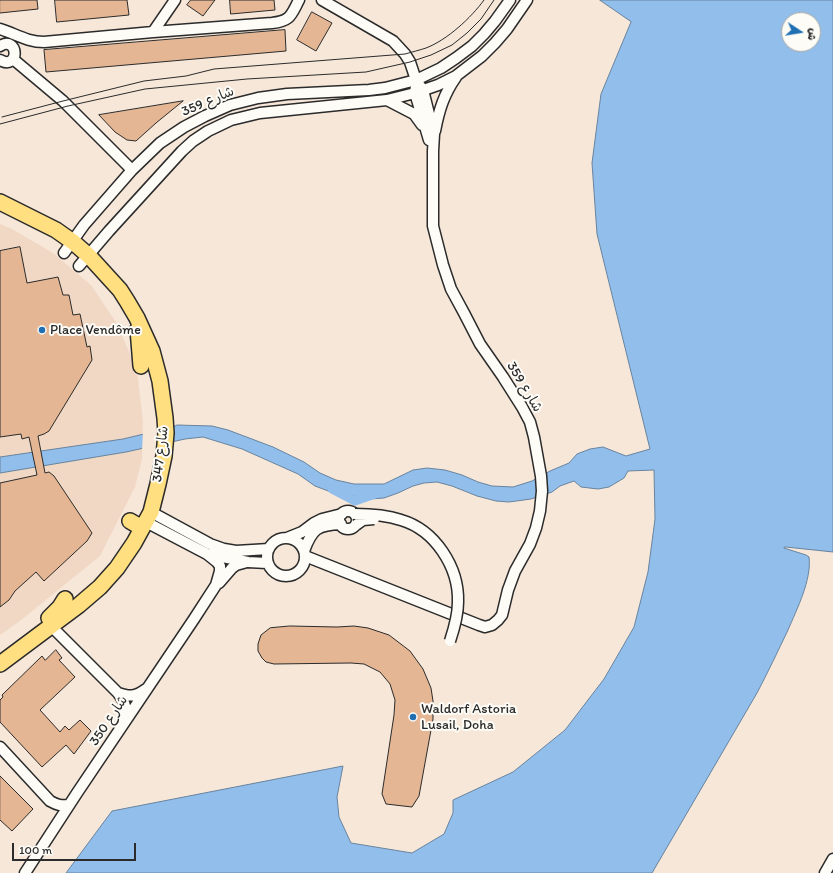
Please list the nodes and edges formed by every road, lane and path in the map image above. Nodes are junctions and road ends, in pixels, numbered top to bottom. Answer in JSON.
{"nodes":[{"id":1,"x":175,"y":0,"type":"edge"},
{"id":2,"x":298,"y":0,"type":"edge"},
{"id":3,"x":322,"y":0,"type":"edge"},
{"id":4,"x":510,"y":0,"type":"edge"},
{"id":5,"x":527,"y":0,"type":"edge"},
{"id":6,"x":0,"y":29,"type":"edge"},
{"id":7,"x":153,"y":32,"type":"junction"},
{"id":8,"x":0,"y":46,"type":"edge"},
{"id":9,"x":13,"y":59,"type":"junction"},
{"id":10,"x":0,"y":60,"type":"edge"},
{"id":11,"x":456,"y":76,"type":"junction"},
{"id":12,"x":416,"y":80,"type":"junction"},
{"id":13,"x":419,"y":92,"type":"junction"},
{"id":14,"x":387,"y":100,"type":"junction"},
{"id":15,"x":430,"y":133,"type":"junction"},
{"id":16,"x":132,"y":170,"type":"junction"},
{"id":17,"x":0,"y":202,"type":"edge"},
{"id":18,"x":68,"y":247,"type":"junction"},
{"id":19,"x":84,"y":261,"type":"junction"},
{"id":20,"x":137,"y":318,"type":"junction"},
{"id":21,"x":141,"y":366,"type":"dead end"},
{"id":22,"x":355,"y":514,"type":"junction"},
{"id":23,"x":341,"y":519,"type":"junction"},
{"id":24,"x":142,"y":521,"type":"junction"},
{"id":25,"x":356,"y":525,"type":"junction"},
{"id":26,"x":287,"y":538,"type":"junction"},
{"id":27,"x":269,"y":549,"type":"junction"},
{"id":28,"x":305,"y":553,"type":"junction"},
{"id":29,"x":207,"y":554,"type":"junction"},
{"id":30,"x":248,"y":562,"type":"junction"},
{"id":31,"x":267,"y":563,"type":"junction"},
{"id":32,"x":216,"y":585,"type":"junction"},
{"id":33,"x":65,"y":599,"type":"dead end"},
{"id":34,"x":51,"y":626,"type":"junction"},
{"id":35,"x":0,"y":664,"type":"edge"},
{"id":36,"x":149,"y":687,"type":"junction"},
{"id":37,"x":118,"y":693,"type":"junction"},
{"id":38,"x":124,"y":724,"type":"junction"},
{"id":39,"x":0,"y":746,"type":"edge"},
{"id":40,"x":69,"y":805,"type":"junction"},
{"id":41,"x":833,"y":859,"type":"edge"},
{"id":42,"x":25,"y":873,"type":"edge"},
{"id":43,"x":825,"y":873,"type":"edge"}],
"edges":[{"from":1,"to":7,"type":"street"},
{"from":2,"to":7,"type":"street"},
{"from":3,"to":12,"type":"street"},
{"from":4,"to":12,"type":"street","name":"شارع 359"},
{"from":5,"to":11,"type":"street","name":"شارع 359"},
{"from":6,"to":7,"type":"street"},
{"from":8,"to":9,"type":"street"},
{"from":9,"to":10,"type":"street"},
{"from":9,"to":16,"type":"street"},
{"from":11,"to":13,"type":"street","name":"شارع 359"},
{"from":11,"to":15,"type":"street","name":"شارع 359"},
{"from":12,"to":13,"type":"street","name":"شارع 359"},
{"from":12,"to":16,"type":"street","name":"شارع 359"},
{"from":13,"to":14,"type":"street","name":"شارع 359"},
{"from":13,"to":15,"type":"street","name":"شارع 359"},
{"from":14,"to":15,"type":"street","name":"شارع 359"},
{"from":14,"to":19,"type":"street","name":"شارع 359"},
{"from":15,"to":28,"type":"street","name":"شارع 359"},
{"from":16,"to":18,"type":"street","name":"شارع 359"},
{"from":17,"to":18,"type":"main road","name":"شارع 347"},
{"from":18,"to":19,"type":"main road","name":"شارع 347"},
{"from":19,"to":20,"type":"main road","name":"شارع 347"},
{"from":20,"to":21,"type":"main road"},
{"from":20,"to":24,"type":"main road","name":"شارع 347"},
{"from":22,"to":23,"type":"street"},
{"from":22,"to":25,"type":"street"},
{"from":22,"to":25,"type":"street","bridge":true},
{"from":23,"to":25,"type":"street"},
{"from":23,"to":26,"type":"street"},
{"from":23,"to":28,"type":"street"},
{"from":24,"to":27,"type":"street"},
{"from":24,"to":29,"type":"street"},
{"from":24,"to":34,"type":"main road","name":"شارع 347"},
{"from":26,"to":27,"type":"street"},
{"from":26,"to":28,"type":"street"},
{"from":27,"to":31,"type":"street"},
{"from":28,"to":31,"type":"street"},
{"from":29,"to":30,"type":"street"},
{"from":29,"to":32,"type":"street"},
{"from":30,"to":31,"type":"street"},
{"from":30,"to":32,"type":"street"},
{"from":32,"to":36,"type":"street","name":"شارع 350"},
{"from":33,"to":35,"type":"main road"},
{"from":34,"to":35,"type":"main road","name":"شارع 347"},
{"from":34,"to":37,"type":"street"},
{"from":36,"to":37,"type":"street"},
{"from":36,"to":38,"type":"street","name":"شارع 350"},
{"from":37,"to":38,"type":"street"},
{"from":38,"to":40,"type":"street","name":"شارع 350"},
{"from":39,"to":40,"type":"street"},
{"from":40,"to":42,"type":"street","name":"شارع 350"},
{"from":41,"to":43,"type":"street"}]}
